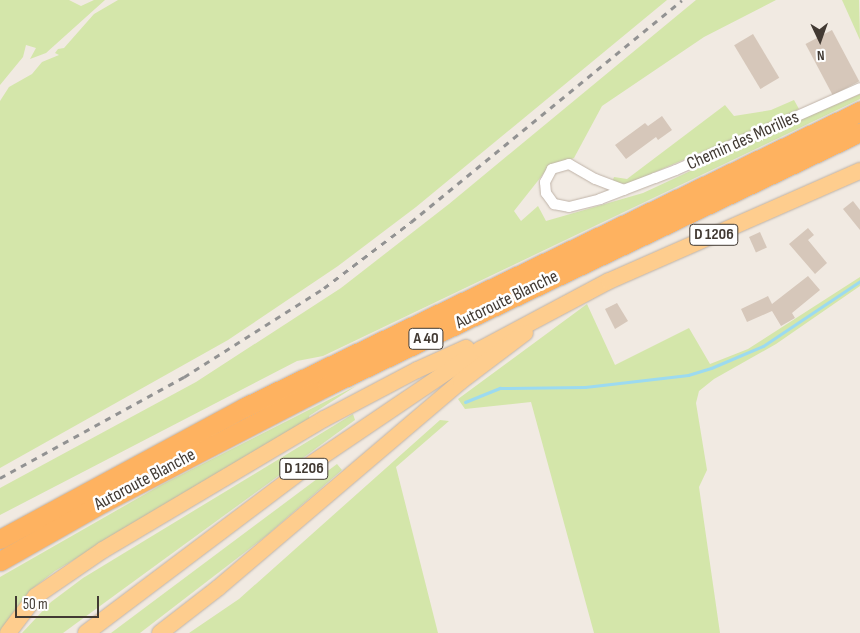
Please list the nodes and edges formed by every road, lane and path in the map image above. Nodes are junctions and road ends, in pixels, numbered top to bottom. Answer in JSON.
{"nodes":[{"id":1,"x":860,"y":88,"type":"edge"},
{"id":2,"x":860,"y":111,"type":"edge"},
{"id":3,"x":860,"y":132,"type":"edge"},
{"id":4,"x":860,"y":171,"type":"edge"},
{"id":5,"x":624,"y":190,"type":"junction"},
{"id":6,"x":568,"y":301,"type":"junction"},
{"id":7,"x":533,"y":319,"type":"junction"},
{"id":8,"x":0,"y":539,"type":"edge"},
{"id":9,"x":0,"y":561,"type":"edge"},
{"id":10,"x":8,"y":633,"type":"edge"},
{"id":11,"x":86,"y":633,"type":"edge"},
{"id":12,"x":160,"y":633,"type":"edge"}],
"edges":[{"from":1,"to":5,"type":"street","name":"Chemin des Morilles"},
{"from":2,"to":8,"type":"highway","name":"Autoroute Blanche","number":"A 40"},
{"from":3,"to":9,"type":"highway","name":"Autoroute Blanche","number":"A 40"},
{"from":4,"to":6,"type":"main road","number":"D 1206"},
{"from":5,"to":5,"type":"street","name":"Chemin des Morilles"},
{"from":6,"to":7,"type":"main road","number":"D 1206"},
{"from":6,"to":12,"type":"main road"},
{"from":7,"to":10,"type":"main road"},
{"from":7,"to":11,"type":"main road","number":"D 1206"}]}
